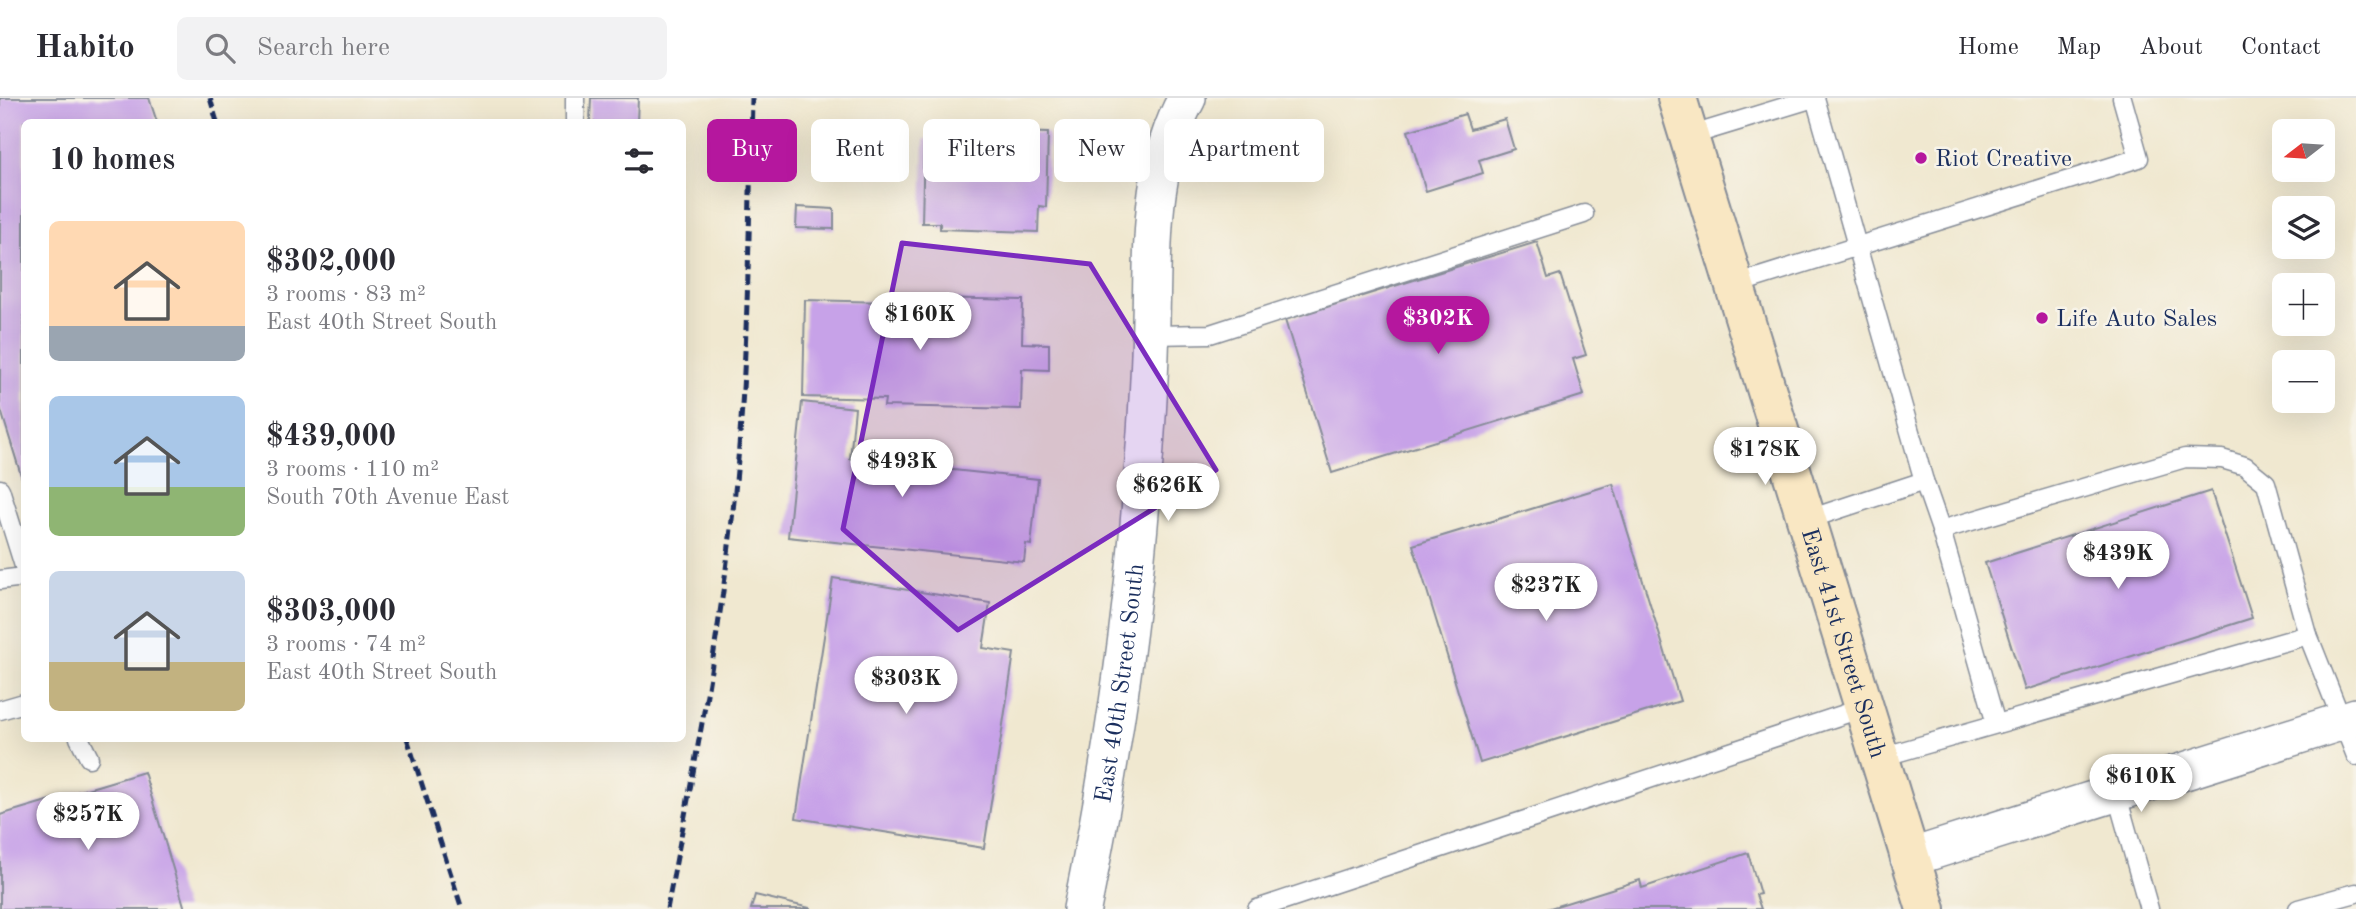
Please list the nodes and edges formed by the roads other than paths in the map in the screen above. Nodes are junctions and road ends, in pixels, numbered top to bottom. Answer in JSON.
{"nodes":[{"id":1,"x":576,"y":98,"type":"edge"},
{"id":2,"x":1677,"y":98,"type":"edge"},
{"id":3,"x":1815,"y":98,"type":"edge"},
{"id":4,"x":2122,"y":98,"type":"edge"},
{"id":5,"x":1181,"y":110,"type":"edge"},
{"id":6,"x":575,"y":119,"type":"edge"},
{"id":7,"x":1689,"y":136,"type":"junction"},
{"id":8,"x":1584,"y":214,"type":"dead end"},
{"id":9,"x":1860,"y":246,"type":"junction"},
{"id":10,"x":1734,"y":285,"type":"junction"},
{"id":11,"x":1151,"y":335,"type":"junction"},
{"id":12,"x":1924,"y":481,"type":"junction"},
{"id":13,"x":0,"y":489,"type":"edge"},
{"id":14,"x":1806,"y":520,"type":"junction"},
{"id":15,"x":1941,"y":530,"type":"junction"},
{"id":16,"x":21,"y":556,"type":"edge"},
{"id":17,"x":21,"y":578,"type":"edge"},
{"id":18,"x":0,"y":580,"type":"edge"},
{"id":19,"x":2308,"y":635,"type":"junction"},
{"id":20,"x":21,"y":704,"type":"edge"},
{"id":21,"x":1863,"y":708,"type":"junction"},
{"id":22,"x":0,"y":710,"type":"edge"},
{"id":23,"x":2348,"y":720,"type":"edge"},
{"id":24,"x":1996,"y":724,"type":"junction"},
{"id":25,"x":81,"y":742,"type":"edge"},
{"id":26,"x":2356,"y":756,"type":"edge"},
{"id":27,"x":89,"y":758,"type":"dead end"},
{"id":28,"x":1878,"y":758,"type":"junction"},
{"id":29,"x":2116,"y":792,"type":"junction"},
{"id":30,"x":1909,"y":858,"type":"junction"},
{"id":31,"x":2356,"y":893,"type":"edge"},
{"id":32,"x":1082,"y":909,"type":"edge"},
{"id":33,"x":1257,"y":909,"type":"edge"},
{"id":34,"x":1926,"y":909,"type":"edge"},
{"id":35,"x":2148,"y":909,"type":"edge"},
{"id":36,"x":2298,"y":909,"type":"edge"}],
"edges":[{"from":1,"to":6,"type":"lane"},
{"from":2,"to":7,"type":"main road","name":"East 41st Street South"},
{"from":3,"to":7,"type":"lane"},
{"from":3,"to":9,"type":"lane"},
{"from":4,"to":9,"type":"lane"},
{"from":5,"to":11,"type":"street","name":"East 40th Street South"},
{"from":7,"to":10,"type":"main road","name":"East 41st Street South"},
{"from":8,"to":11,"type":"lane"},
{"from":9,"to":10,"type":"lane"},
{"from":9,"to":12,"type":"lane"},
{"from":10,"to":14,"type":"main road","name":"East 41st Street South"},
{"from":11,"to":32,"type":"street","name":"East 40th Street South"},
{"from":12,"to":14,"type":"lane"},
{"from":12,"to":15,"type":"lane"},
{"from":13,"to":16,"type":"lane"},
{"from":14,"to":21,"type":"main road","name":"East 41st Street South"},
{"from":15,"to":19,"type":"lane"},
{"from":15,"to":24,"type":"lane"},
{"from":17,"to":18,"type":"lane"},
{"from":19,"to":23,"type":"lane"},
{"from":19,"to":24,"type":"lane"},
{"from":20,"to":22,"type":"lane"},
{"from":21,"to":28,"type":"main road","name":"East 41st Street South"},
{"from":21,"to":33,"type":"lane"},
{"from":23,"to":26,"type":"lane"},
{"from":23,"to":29,"type":"street"},
{"from":24,"to":28,"type":"lane"},
{"from":25,"to":27,"type":"lane"},
{"from":28,"to":30,"type":"main road","name":"East 41st Street South"},
{"from":29,"to":30,"type":"street"},
{"from":29,"to":35,"type":"lane"},
{"from":30,"to":34,"type":"main road","name":"East 41st Street South"},
{"from":31,"to":36,"type":"lane"}]}
